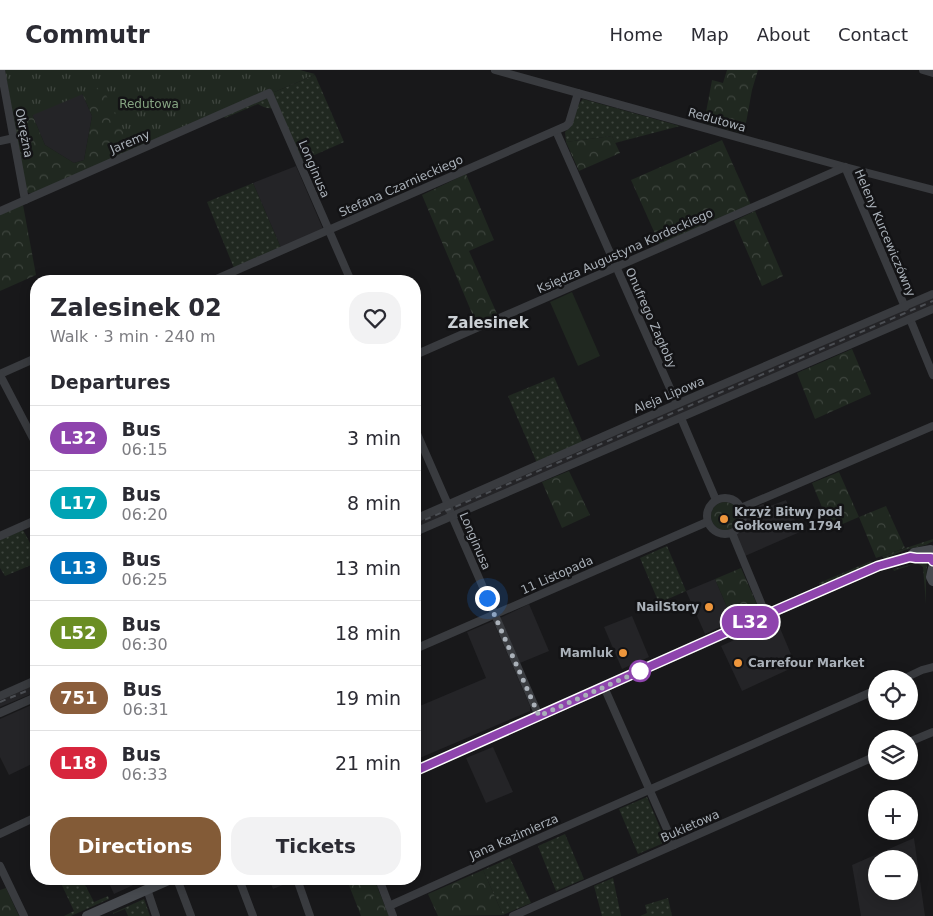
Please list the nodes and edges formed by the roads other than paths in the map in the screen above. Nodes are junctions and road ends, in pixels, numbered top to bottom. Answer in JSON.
{"nodes":[{"id":1,"x":1,"y":70,"type":"edge"},
{"id":2,"x":495,"y":70,"type":"edge"},
{"id":3,"x":922,"y":70,"type":"edge"},
{"id":4,"x":933,"y":73,"type":"edge"},
{"id":5,"x":269,"y":93,"type":"joint"},
{"id":6,"x":578,"y":93,"type":"junction"},
{"id":7,"x":556,"y":131,"type":"junction"},
{"id":8,"x":14,"y":138,"type":"junction"},
{"id":9,"x":0,"y":141,"type":"edge"},
{"id":10,"x":845,"y":167,"type":"junction"},
{"id":11,"x":933,"y":190,"type":"edge"},
{"id":12,"x":26,"y":200,"type":"junction"},
{"id":13,"x":0,"y":211,"type":"edge"},
{"id":14,"x":328,"y":230,"type":"junction"},
{"id":15,"x":617,"y":268,"type":"junction"},
{"id":16,"x":226,"y":275,"type":"edge"},
{"id":17,"x":347,"y":275,"type":"edge"},
{"id":18,"x":933,"y":294,"type":"edge"},
{"id":19,"x":905,"y":307,"type":"junction"},
{"id":20,"x":933,"y":310,"type":"edge"},
{"id":21,"x":910,"y":319,"type":"junction"},
{"id":22,"x":421,"y":352,"type":"edge"},
{"id":23,"x":30,"y":361,"type":"edge"},
{"id":24,"x":0,"y":374,"type":"edge"},
{"id":25,"x":933,"y":375,"type":"edge"},
{"id":26,"x":677,"y":404,"type":"junction"},
{"id":27,"x":681,"y":418,"type":"junction"},
{"id":28,"x":933,"y":426,"type":"edge"},
{"id":29,"x":30,"y":432,"type":"edge"},
{"id":30,"x":421,"y":443,"type":"edge"},
{"id":31,"x":716,"y":500,"type":"junction"},
{"id":32,"x":447,"y":506,"type":"junction"},
{"id":33,"x":742,"y":508,"type":"junction"},
{"id":34,"x":452,"y":516,"type":"junction"},
{"id":35,"x":421,"y":517,"type":"edge"},
{"id":36,"x":707,"y":522,"type":"junction"},
{"id":37,"x":30,"y":523,"type":"edge"},
{"id":38,"x":421,"y":529,"type":"edge"},
{"id":39,"x":732,"y":533,"type":"junction"},
{"id":40,"x":0,"y":536,"type":"edge"},
{"id":41,"x":932,"y":557,"type":"edge"},
{"id":42,"x":933,"y":581,"type":"edge"},
{"id":43,"x":933,"y":586,"type":"edge"},
{"id":44,"x":933,"y":590,"type":"edge"},
{"id":45,"x":494,"y":614,"type":"junction"},
{"id":46,"x":766,"y":615,"type":"junction"},
{"id":47,"x":421,"y":646,"type":"edge"},
{"id":48,"x":933,"y":667,"type":"edge"},
{"id":49,"x":918,"y":672,"type":"edge"},
{"id":50,"x":30,"y":683,"type":"edge"},
{"id":51,"x":604,"y":687,"type":"junction"},
{"id":52,"x":868,"y":694,"type":"edge"},
{"id":53,"x":0,"y":696,"type":"edge"},
{"id":54,"x":30,"y":700,"type":"edge"},
{"id":55,"x":0,"y":713,"type":"edge"},
{"id":56,"x":539,"y":716,"type":"junction"},
{"id":57,"x":933,"y":732,"type":"edge"},
{"id":58,"x":918,"y":738,"type":"edge"},
{"id":59,"x":868,"y":760,"type":"edge"},
{"id":60,"x":421,"y":767,"type":"edge"},
{"id":61,"x":649,"y":790,"type":"junction"},
{"id":62,"x":30,"y":820,"type":"edge"},
{"id":63,"x":0,"y":834,"type":"edge"},
{"id":64,"x":674,"y":845,"type":"junction"},
{"id":65,"x":0,"y":866,"type":"edge"},
{"id":66,"x":157,"y":885,"type":"edge"},
{"id":67,"x":179,"y":885,"type":"edge"},
{"id":68,"x":241,"y":885,"type":"edge"},
{"id":69,"x":299,"y":885,"type":"edge"},
{"id":70,"x":381,"y":885,"type":"edge"},
{"id":71,"x":147,"y":889,"type":"junction"},
{"id":72,"x":389,"y":906,"type":"junction"},
{"id":73,"x":24,"y":916,"type":"edge"},
{"id":74,"x":87,"y":916,"type":"edge"},
{"id":75,"x":156,"y":916,"type":"edge"},
{"id":76,"x":191,"y":916,"type":"edge"},
{"id":77,"x":254,"y":916,"type":"edge"},
{"id":78,"x":310,"y":916,"type":"edge"},
{"id":79,"x":393,"y":916,"type":"edge"},
{"id":80,"x":513,"y":916,"type":"edge"}],
"edges":[{"from":1,"to":8,"type":"street","name":"Okrężna"},
{"from":2,"to":6,"type":"street","name":"Redutowa"},
{"from":3,"to":4,"type":"street"},
{"from":5,"to":12,"type":"street","name":"Jaremy"},
{"from":5,"to":14,"type":"street","name":"Longinusa"},
{"from":6,"to":7,"type":"street","name":"Stefana Czarnieckiego"},
{"from":6,"to":10,"type":"street","name":"Redutowa"},
{"from":7,"to":14,"type":"street","name":"Stefana Czarnieckiego"},
{"from":7,"to":15,"type":"street","name":"Onufrego Zagłoby"},
{"from":8,"to":9,"type":"street"},
{"from":8,"to":12,"type":"street","name":"Okrężna"},
{"from":10,"to":11,"type":"street","name":"Redutowa"},
{"from":10,"to":15,"type":"street","name":"Księdza Augustyna Kordeckiego"},
{"from":10,"to":19,"type":"street","name":"Heleny Kurcewiczówny"},
{"from":12,"to":13,"type":"street","name":"Jaremy"},
{"from":14,"to":16,"type":"street","name":"Stefana Czarnieckiego"},
{"from":14,"to":17,"type":"street","name":"Longinusa"},
{"from":15,"to":22,"type":"street","name":"Księdza Augustyna Kordeckiego"},
{"from":15,"to":26,"type":"street","name":"Onufrego Zagłoby"},
{"from":18,"to":19,"type":"street","name":"Aleja Lipowa"},
{"from":19,"to":26,"type":"street","name":"Aleja Lipowa"},
{"from":20,"to":21,"type":"street","name":"Aleja Lipowa"},
{"from":21,"to":25,"type":"street"},
{"from":21,"to":27,"type":"street","name":"Aleja Lipowa"},
{"from":23,"to":24,"type":"street"},
{"from":24,"to":29,"type":"street"},
{"from":26,"to":32,"type":"street","name":"Aleja Lipowa"},
{"from":27,"to":31,"type":"street"},
{"from":27,"to":34,"type":"street","name":"Aleja Lipowa"},
{"from":28,"to":33,"type":"street"},
{"from":30,"to":32,"type":"street","name":"Longinusa"},
{"from":31,"to":33,"type":"street"},
{"from":31,"to":36,"type":"street"},
{"from":32,"to":34,"type":"street","name":"Longinusa"},
{"from":32,"to":35,"type":"street","name":"Aleja Lipowa"},
{"from":33,"to":39,"type":"street"},
{"from":34,"to":38,"type":"street","name":"Aleja Lipowa"},
{"from":34,"to":45,"type":"street","name":"Longinusa"},
{"from":36,"to":39,"type":"street"},
{"from":36,"to":45,"type":"street","name":"11 Listopada"},
{"from":37,"to":40,"type":"street"},
{"from":39,"to":46,"type":"street"},
{"from":41,"to":42,"type":"street"},
{"from":41,"to":46,"type":"street"},
{"from":43,"to":44,"type":"street"},
{"from":45,"to":47,"type":"street","name":"11 Listopada"},
{"from":45,"to":56,"type":"street","name":"Longinusa"},
{"from":46,"to":51,"type":"street"},
{"from":48,"to":49,"type":"street"},
{"from":50,"to":53,"type":"street"},
{"from":51,"to":56,"type":"street"},
{"from":51,"to":61,"type":"street"},
{"from":52,"to":61,"type":"street","name":"Jana Kazimierza"},
{"from":54,"to":55,"type":"street"},
{"from":56,"to":60,"type":"street"},
{"from":57,"to":58,"type":"street"},
{"from":59,"to":64,"type":"street","name":"Bukietowa"},
{"from":61,"to":64,"type":"street"},
{"from":61,"to":72,"type":"street","name":"Jana Kazimierza"},
{"from":62,"to":63,"type":"street"},
{"from":64,"to":80,"type":"street","name":"Bukietowa"},
{"from":65,"to":73,"type":"street"},
{"from":66,"to":71,"type":"street"},
{"from":67,"to":76,"type":"street"},
{"from":68,"to":77,"type":"street"},
{"from":69,"to":78,"type":"street"},
{"from":70,"to":72,"type":"street"},
{"from":71,"to":74,"type":"street"},
{"from":71,"to":75,"type":"street"},
{"from":72,"to":79,"type":"street"}]}
